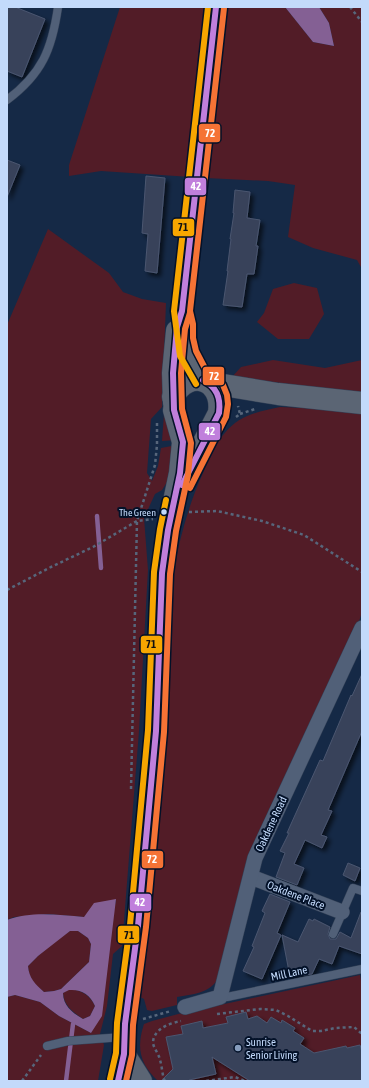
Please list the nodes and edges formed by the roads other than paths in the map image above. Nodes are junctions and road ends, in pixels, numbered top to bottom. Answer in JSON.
{"nodes":[{"id":1,"x":58,"y":7,"type":"edge"},
{"id":2,"x":216,"y":7,"type":"edge"},
{"id":3,"x":7,"y":100,"type":"edge"},
{"id":4,"x":182,"y":311,"type":"junction"},
{"id":5,"x":207,"y":381,"type":"junction"},
{"id":6,"x":278,"y":394,"type":"junction"},
{"id":7,"x":362,"y":403,"type":"edge"},
{"id":8,"x":168,"y":407,"type":"junction"},
{"id":9,"x":217,"y":416,"type":"junction"},
{"id":10,"x":172,"y":509,"type":"junction"},
{"id":11,"x":362,"y":628,"type":"edge"},
{"id":12,"x":251,"y":877,"type":"junction"},
{"id":13,"x":362,"y":891,"type":"edge"},
{"id":14,"x":342,"y":912,"type":"junction"},
{"id":15,"x":334,"y":934,"type":"dead end"},
{"id":16,"x":362,"y":969,"type":"edge"},
{"id":17,"x":220,"y":997,"type":"junction"},
{"id":18,"x":186,"y":1013,"type":"road end"},
{"id":19,"x":124,"y":1038,"type":"junction"},
{"id":20,"x":47,"y":1046,"type":"road end"},
{"id":21,"x":118,"y":1081,"type":"edge"},
{"id":22,"x":141,"y":1081,"type":"edge"}],
"edges":[{"from":1,"to":3,"type":"lane"},
{"from":2,"to":4,"type":"main road"},
{"from":4,"to":5,"type":"main road"},
{"from":4,"to":8,"type":"main road"},
{"from":5,"to":6,"type":"main road"},
{"from":5,"to":8,"type":"main road"},
{"from":5,"to":9,"type":"main road"},
{"from":6,"to":7,"type":"main road"},
{"from":6,"to":9,"type":"main road"},
{"from":8,"to":9,"type":"main road"},
{"from":8,"to":10,"type":"main road"},
{"from":9,"to":10,"type":"main road"},
{"from":10,"to":19,"type":"main road"},
{"from":11,"to":12,"type":"street","name":"Oakdene Road"},
{"from":12,"to":14,"type":"street","name":"Oakdene Place"},
{"from":12,"to":17,"type":"street","name":"Oakdene Road"},
{"from":13,"to":14,"type":"lane"},
{"from":14,"to":15,"type":"lane"},
{"from":16,"to":17,"type":"lane","name":"Mill Lane"},
{"from":17,"to":18,"type":"street"},
{"from":19,"to":20,"type":"lane"},
{"from":19,"to":21,"type":"main road"},
{"from":19,"to":22,"type":"main road"}]}
